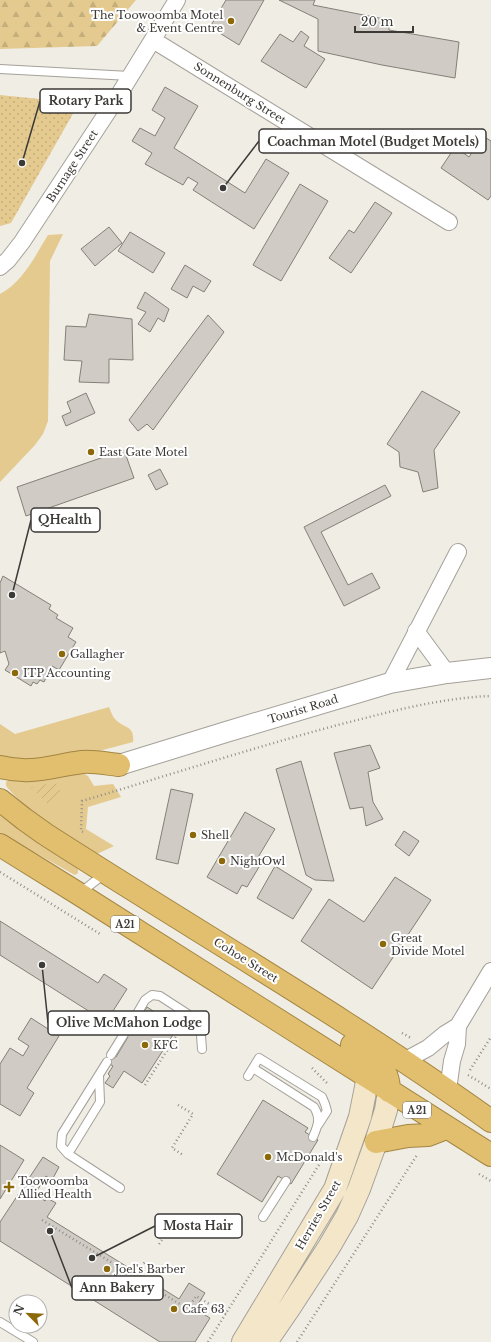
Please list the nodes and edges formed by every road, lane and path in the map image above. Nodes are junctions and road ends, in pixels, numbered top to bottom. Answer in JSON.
{"nodes":[{"id":1,"x":177,"y":0,"type":"edge"},
{"id":2,"x":153,"y":40,"type":"junction"},
{"id":3,"x":0,"y":69,"type":"edge"},
{"id":4,"x":130,"y":76,"type":"junction"},
{"id":5,"x":449,"y":222,"type":"dead end"},
{"id":6,"x":0,"y":267,"type":"edge"},
{"id":7,"x":458,"y":552,"type":"dead end"},
{"id":8,"x":416,"y":631,"type":"junction"},
{"id":9,"x":491,"y":668,"type":"edge"},
{"id":10,"x":447,"y":673,"type":"junction"},
{"id":11,"x":390,"y":683,"type":"junction"},
{"id":12,"x":491,"y":696,"type":"edge"},
{"id":13,"x":119,"y":765,"type":"joint"},
{"id":14,"x":0,"y":768,"type":"edge"},
{"id":15,"x":0,"y":800,"type":"edge"},
{"id":16,"x":81,"y":831,"type":"dead end"},
{"id":17,"x":0,"y":846,"type":"edge"},
{"id":18,"x":0,"y":872,"type":"edge"},
{"id":19,"x":107,"y":872,"type":"junction"},
{"id":20,"x":79,"y":894,"type":"junction"},
{"id":21,"x":185,"y":921,"type":"junction"},
{"id":22,"x":105,"y":937,"type":"dead end"},
{"id":23,"x":491,"y":971,"type":"edge"},
{"id":24,"x":130,"y":1026,"type":"dead end"},
{"id":25,"x":458,"y":1026,"type":"junction"},
{"id":26,"x":182,"y":1027,"type":"dead end"},
{"id":27,"x":124,"y":1034,"type":"dead end"},
{"id":28,"x":491,"y":1037,"type":"edge"},
{"id":29,"x":202,"y":1049,"type":"dead end"},
{"id":30,"x":404,"y":1061,"type":"junction"},
{"id":31,"x":307,"y":1065,"type":"dead end"},
{"id":32,"x":252,"y":1068,"type":"junction"},
{"id":33,"x":463,"y":1072,"type":"dead end"},
{"id":34,"x":467,"y":1074,"type":"junction"},
{"id":35,"x":99,"y":1075,"type":"junction"},
{"id":36,"x":248,"y":1076,"type":"dead end"},
{"id":37,"x":368,"y":1077,"type":"junction"},
{"id":38,"x":456,"y":1084,"type":"junction"},
{"id":39,"x":145,"y":1085,"type":"dead end"},
{"id":40,"x":332,"y":1087,"type":"dead end"},
{"id":41,"x":491,"y":1089,"type":"edge"},
{"id":42,"x":389,"y":1091,"type":"junction"},
{"id":43,"x":178,"y":1105,"type":"dead end"},
{"id":44,"x":491,"y":1121,"type":"edge"},
{"id":45,"x":318,"y":1125,"type":"junction"},
{"id":46,"x":446,"y":1128,"type":"junction"},
{"id":47,"x":312,"y":1137,"type":"dead end"},
{"id":48,"x":376,"y":1142,"type":"junction"},
{"id":49,"x":419,"y":1152,"type":"dead end"},
{"id":50,"x":68,"y":1154,"type":"junction"},
{"id":51,"x":183,"y":1155,"type":"dead end"},
{"id":52,"x":325,"y":1155,"type":"dead end"},
{"id":53,"x":491,"y":1156,"type":"edge"},
{"id":54,"x":478,"y":1173,"type":"dead end"},
{"id":55,"x":286,"y":1181,"type":"dead end"},
{"id":56,"x":491,"y":1181,"type":"edge"},
{"id":57,"x":120,"y":1188,"type":"dead end"},
{"id":58,"x":263,"y":1217,"type":"dead end"},
{"id":59,"x":42,"y":1220,"type":"dead end"},
{"id":60,"x":170,"y":1229,"type":"dead end"},
{"id":61,"x":159,"y":1244,"type":"dead end"},
{"id":62,"x":145,"y":1262,"type":"dead end"},
{"id":63,"x":134,"y":1276,"type":"junction"},
{"id":64,"x":226,"y":1314,"type":"junction"},
{"id":65,"x":0,"y":1322,"type":"edge"},
{"id":66,"x":33,"y":1342,"type":"edge"},
{"id":67,"x":208,"y":1342,"type":"edge"},
{"id":68,"x":243,"y":1342,"type":"edge"},
{"id":69,"x":266,"y":1342,"type":"edge"},
{"id":70,"x":297,"y":1342,"type":"edge"}],
"edges":[{"from":1,"to":2,"type":"street","name":"Burnage Street"},
{"from":2,"to":4,"type":"street","name":"Burnage Street"},
{"from":2,"to":5,"type":"street","name":"Sonnenburg Street"},
{"from":3,"to":4,"type":"lane"},
{"from":4,"to":6,"type":"street","name":"Burnage Street"},
{"from":7,"to":8,"type":"street"},
{"from":8,"to":10,"type":"street"},
{"from":8,"to":11,"type":"street"},
{"from":9,"to":10,"type":"street","name":"Tourist Road"},
{"from":10,"to":11,"type":"street","name":"Tourist Road"},
{"from":11,"to":13,"type":"street","name":"Tourist Road"},
{"from":12,"to":16,"type":"path"},
{"from":13,"to":14,"type":"highway"},
{"from":15,"to":19,"type":"highway","name":"Cohoe Street"},
{"from":17,"to":20,"type":"highway","number":"A21"},
{"from":18,"to":22,"type":"path"},
{"from":19,"to":20,"type":"lane"},
{"from":19,"to":21,"type":"highway","name":"Cohoe Street"},
{"from":20,"to":37,"type":"highway","number":"A21"},
{"from":21,"to":30,"type":"highway","name":"Cohoe Street"},
{"from":21,"to":42,"type":"highway"},
{"from":23,"to":25,"type":"street"},
{"from":24,"to":29,"type":"lane"},
{"from":25,"to":30,"type":"street"},
{"from":25,"to":38,"type":"street"},
{"from":26,"to":39,"type":"path"},
{"from":27,"to":35,"type":"lane"},
{"from":28,"to":34,"type":"path"},
{"from":30,"to":38,"type":"highway","name":"Cohoe Street"},
{"from":31,"to":40,"type":"path"},
{"from":32,"to":36,"type":"lane"},
{"from":32,"to":45,"type":"lane"},
{"from":32,"to":45,"type":"lane"},
{"from":33,"to":34,"type":"path"},
{"from":34,"to":38,"type":"path"},
{"from":34,"to":41,"type":"path"},
{"from":35,"to":50,"type":"lane"},
{"from":35,"to":50,"type":"lane"},
{"from":37,"to":42,"type":"highway","number":"A21"},
{"from":37,"to":68,"type":"main road","name":"Herries Street"},
{"from":38,"to":44,"type":"highway","name":"Cohoe Street"},
{"from":42,"to":46,"type":"highway","number":"A21"},
{"from":42,"to":48,"type":"main road","name":"Herries Street"},
{"from":43,"to":51,"type":"path"},
{"from":45,"to":47,"type":"lane"},
{"from":46,"to":48,"type":"highway"},
{"from":46,"to":53,"type":"highway","number":"A21"},
{"from":48,"to":69,"type":"main road","name":"Herries Street"},
{"from":49,"to":70,"type":"path"},
{"from":50,"to":57,"type":"lane"},
{"from":52,"to":64,"type":"path"},
{"from":54,"to":56,"type":"path"},
{"from":55,"to":58,"type":"lane"},
{"from":59,"to":63,"type":"path"},
{"from":60,"to":61,"type":"path"},
{"from":62,"to":63,"type":"path"},
{"from":63,"to":64,"type":"path"},
{"from":64,"to":67,"type":"path"},
{"from":65,"to":66,"type":"lane"}]}
